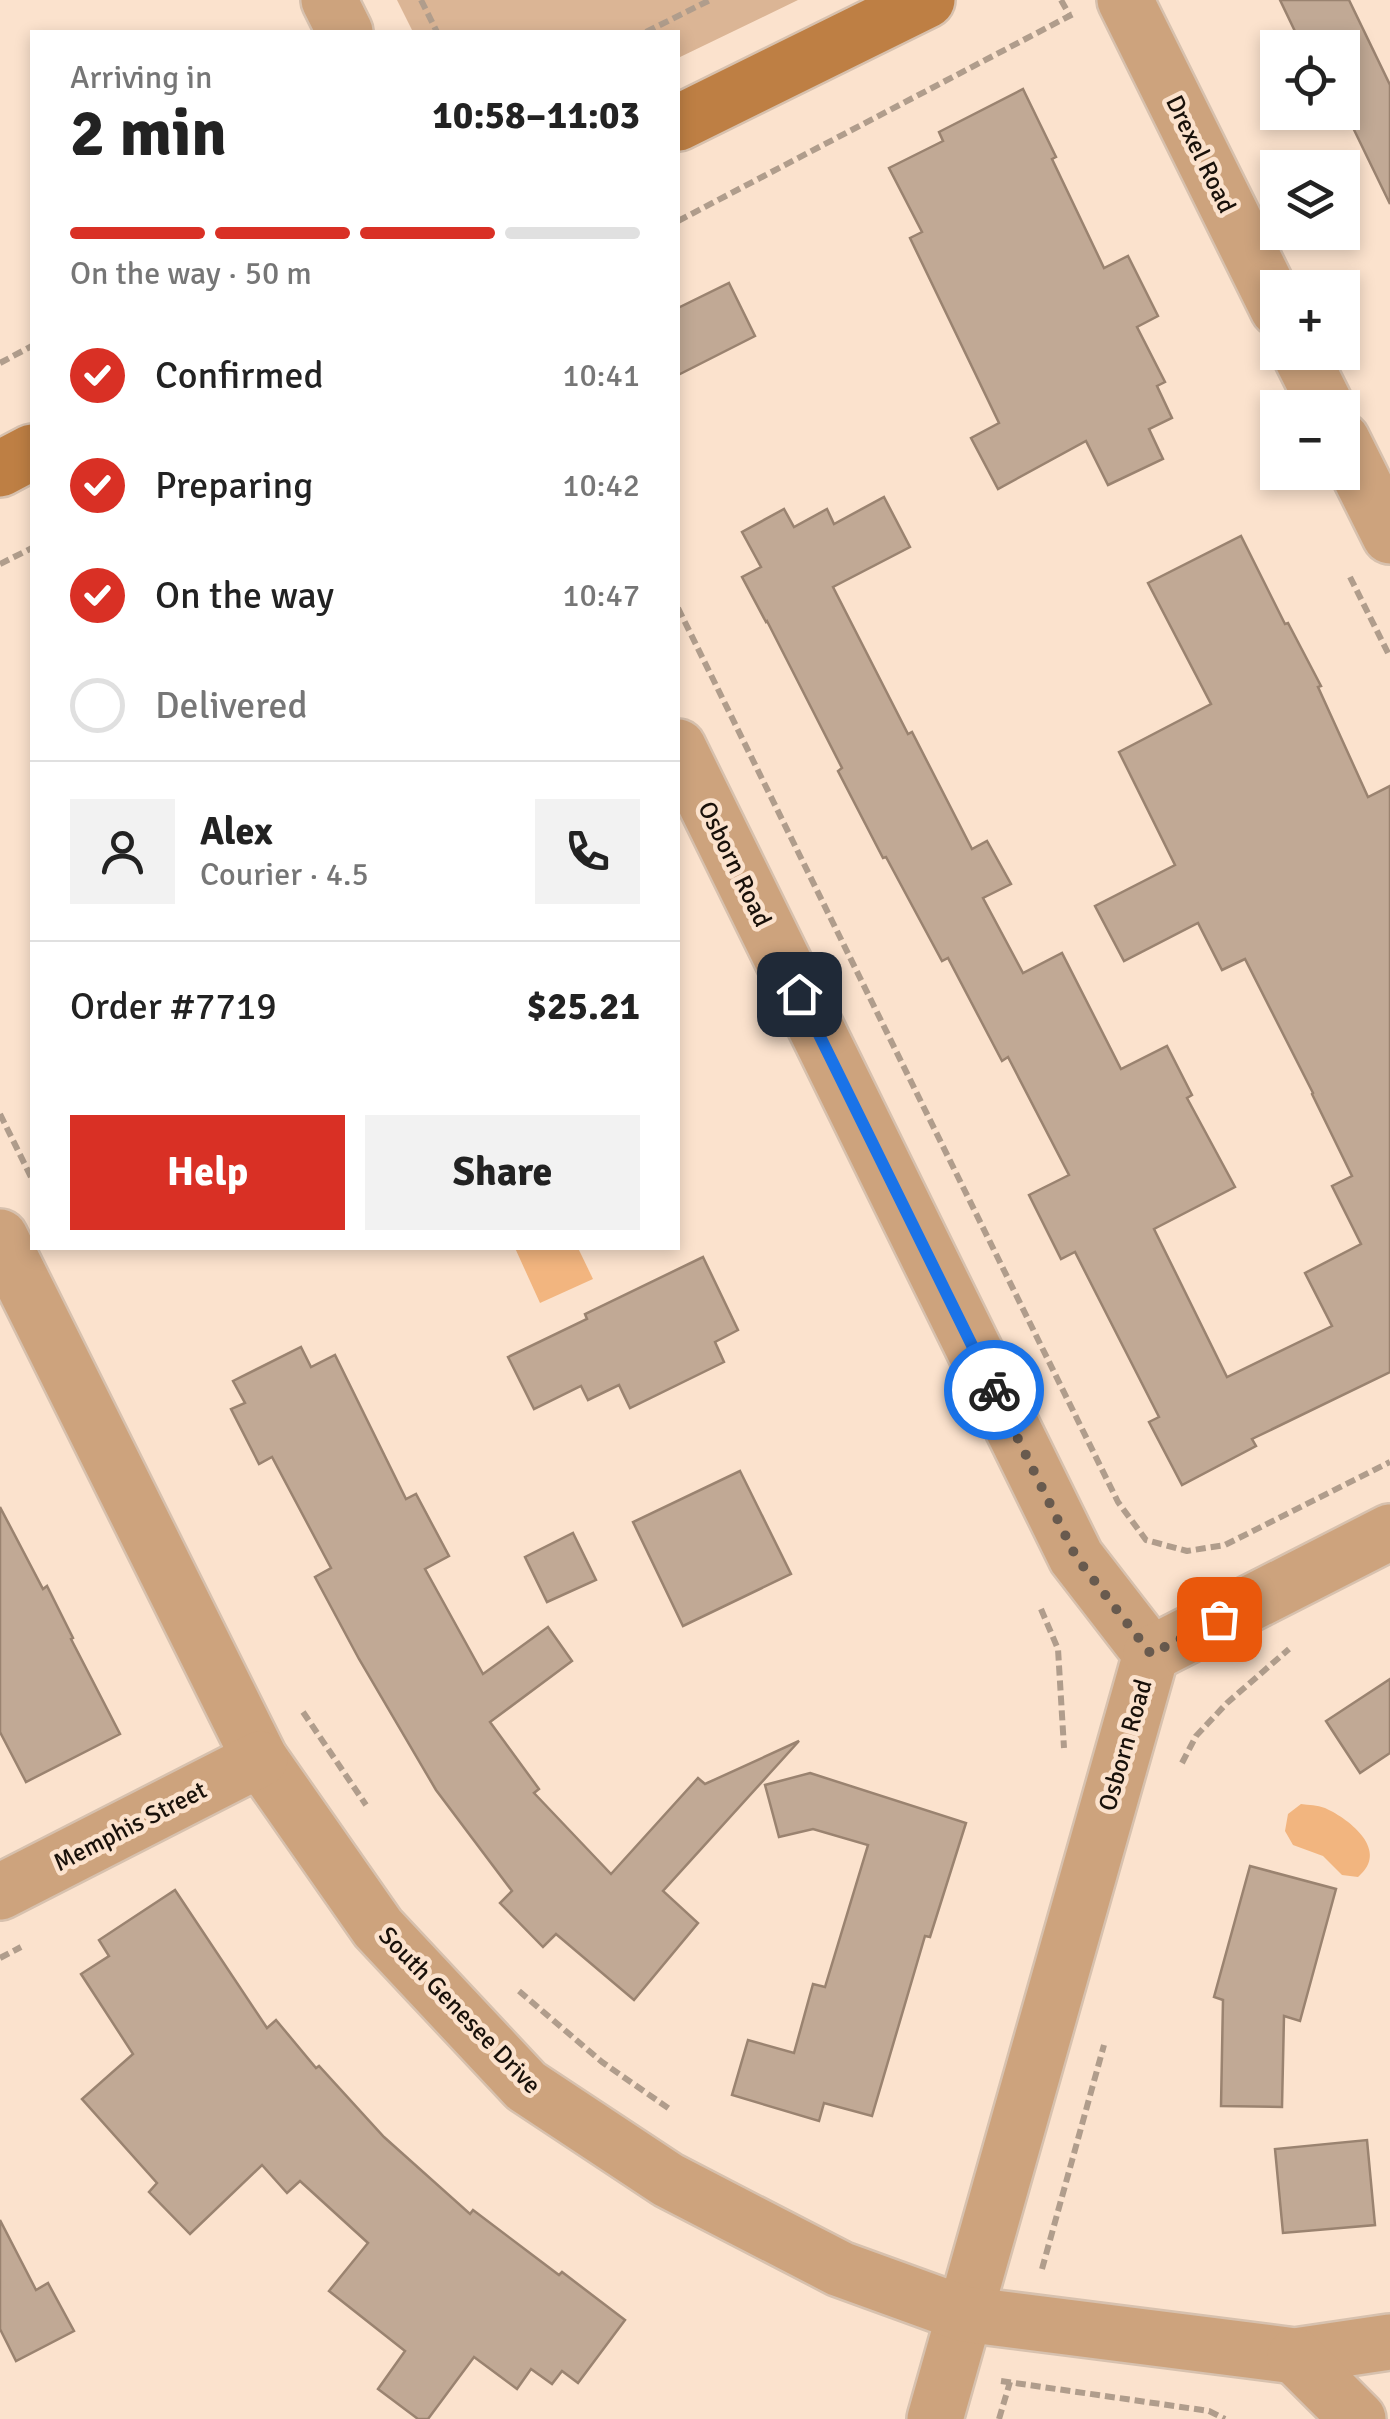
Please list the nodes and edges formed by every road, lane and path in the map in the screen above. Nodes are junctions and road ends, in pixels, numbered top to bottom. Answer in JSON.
{"nodes":[{"id":1,"x":329,"y":0,"type":"edge"},
{"id":2,"x":420,"y":0,"type":"edge"},
{"id":3,"x":710,"y":0,"type":"edge"},
{"id":4,"x":927,"y":0,"type":"edge"},
{"id":5,"x":1103,"y":5,"type":"edge"},
{"id":6,"x":344,"y":30,"type":"edge"},
{"id":7,"x":436,"y":30,"type":"edge"},
{"id":8,"x":650,"y":30,"type":"edge"},
{"id":9,"x":680,"y":121,"type":"edge"},
{"id":10,"x":680,"y":220,"type":"edge"},
{"id":11,"x":1260,"y":277,"type":"edge"},
{"id":12,"x":30,"y":347,"type":"edge"},
{"id":13,"x":0,"y":363,"type":"edge"},
{"id":14,"x":30,"y":453,"type":"edge"},
{"id":15,"x":0,"y":469,"type":"edge"},
{"id":16,"x":1360,"y":476,"type":"edge"},
{"id":17,"x":1390,"y":536,"type":"edge"},
{"id":18,"x":30,"y":549,"type":"edge"},
{"id":19,"x":0,"y":564,"type":"edge"},
{"id":20,"x":680,"y":612,"type":"edge"},
{"id":21,"x":680,"y":751,"type":"edge"},
{"id":22,"x":0,"y":1114,"type":"edge"},
{"id":23,"x":30,"y":1175,"type":"edge"},
{"id":24,"x":0,"y":1236,"type":"edge"},
{"id":25,"x":1390,"y":1462,"type":"edge"},
{"id":26,"x":1390,"y":1532,"type":"edge"},
{"id":27,"x":1037,"y":1598,"type":"dead end"},
{"id":28,"x":1292,"y":1647,"type":"dead end"},
{"id":29,"x":1151,"y":1654,"type":"junction"},
{"id":30,"x":293,"y":1697,"type":"dead end"},
{"id":31,"x":260,"y":1759,"type":"junction"},
{"id":32,"x":1065,"y":1762,"type":"dead end"},
{"id":33,"x":1181,"y":1765,"type":"dead end"},
{"id":34,"x":366,"y":1805,"type":"dead end"},
{"id":35,"x":0,"y":1892,"type":"edge"},
{"id":36,"x":516,"y":1989,"type":"dead end"},
{"id":37,"x":1108,"y":2028,"type":"dead end"},
{"id":38,"x":682,"y":2117,"type":"dead end"},
{"id":39,"x":981,"y":2256,"type":"junction"},
{"id":40,"x":964,"y":2314,"type":"junction"},
{"id":41,"x":1027,"y":2322,"type":"junction"},
{"id":42,"x":1390,"y":2342,"type":"edge"},
{"id":43,"x":1295,"y":2356,"type":"junction"},
{"id":44,"x":936,"y":2419,"type":"edge"},
{"id":45,"x":999,"y":2419,"type":"edge"},
{"id":46,"x":1358,"y":2419,"type":"edge"}],
"edges":[{"from":1,"to":6,"type":"street"},
{"from":2,"to":7,"type":"path"},
{"from":3,"to":8,"type":"path"},
{"from":4,"to":9,"type":"street"},
{"from":5,"to":10,"type":"path"},
{"from":5,"to":11,"type":"street","name":"Drexel Road"},
{"from":12,"to":13,"type":"path"},
{"from":14,"to":15,"type":"street"},
{"from":16,"to":17,"type":"street"},
{"from":18,"to":19,"type":"path"},
{"from":20,"to":25,"type":"path"},
{"from":21,"to":29,"type":"street","name":"Osborn Road"},
{"from":22,"to":23,"type":"path"},
{"from":24,"to":31,"type":"street","name":"South Genesee Drive"},
{"from":26,"to":29,"type":"street"},
{"from":27,"to":32,"type":"path"},
{"from":28,"to":33,"type":"path"},
{"from":29,"to":39,"type":"street","name":"Osborn Road"},
{"from":30,"to":34,"type":"path"},
{"from":31,"to":35,"type":"street","name":"Memphis Street"},
{"from":31,"to":40,"type":"street","name":"South Genesee Drive"},
{"from":36,"to":38,"type":"path"},
{"from":37,"to":39,"type":"path"},
{"from":39,"to":40,"type":"street","name":"Osborn Road"},
{"from":40,"to":41,"type":"street","name":"South Genesee Drive"},
{"from":40,"to":44,"type":"street","name":"Osborn Road"},
{"from":41,"to":43,"type":"street","name":"South Genesee Drive"},
{"from":41,"to":45,"type":"path"},
{"from":42,"to":43,"type":"street","name":"South Genesee Drive"},
{"from":43,"to":46,"type":"street"}]}
